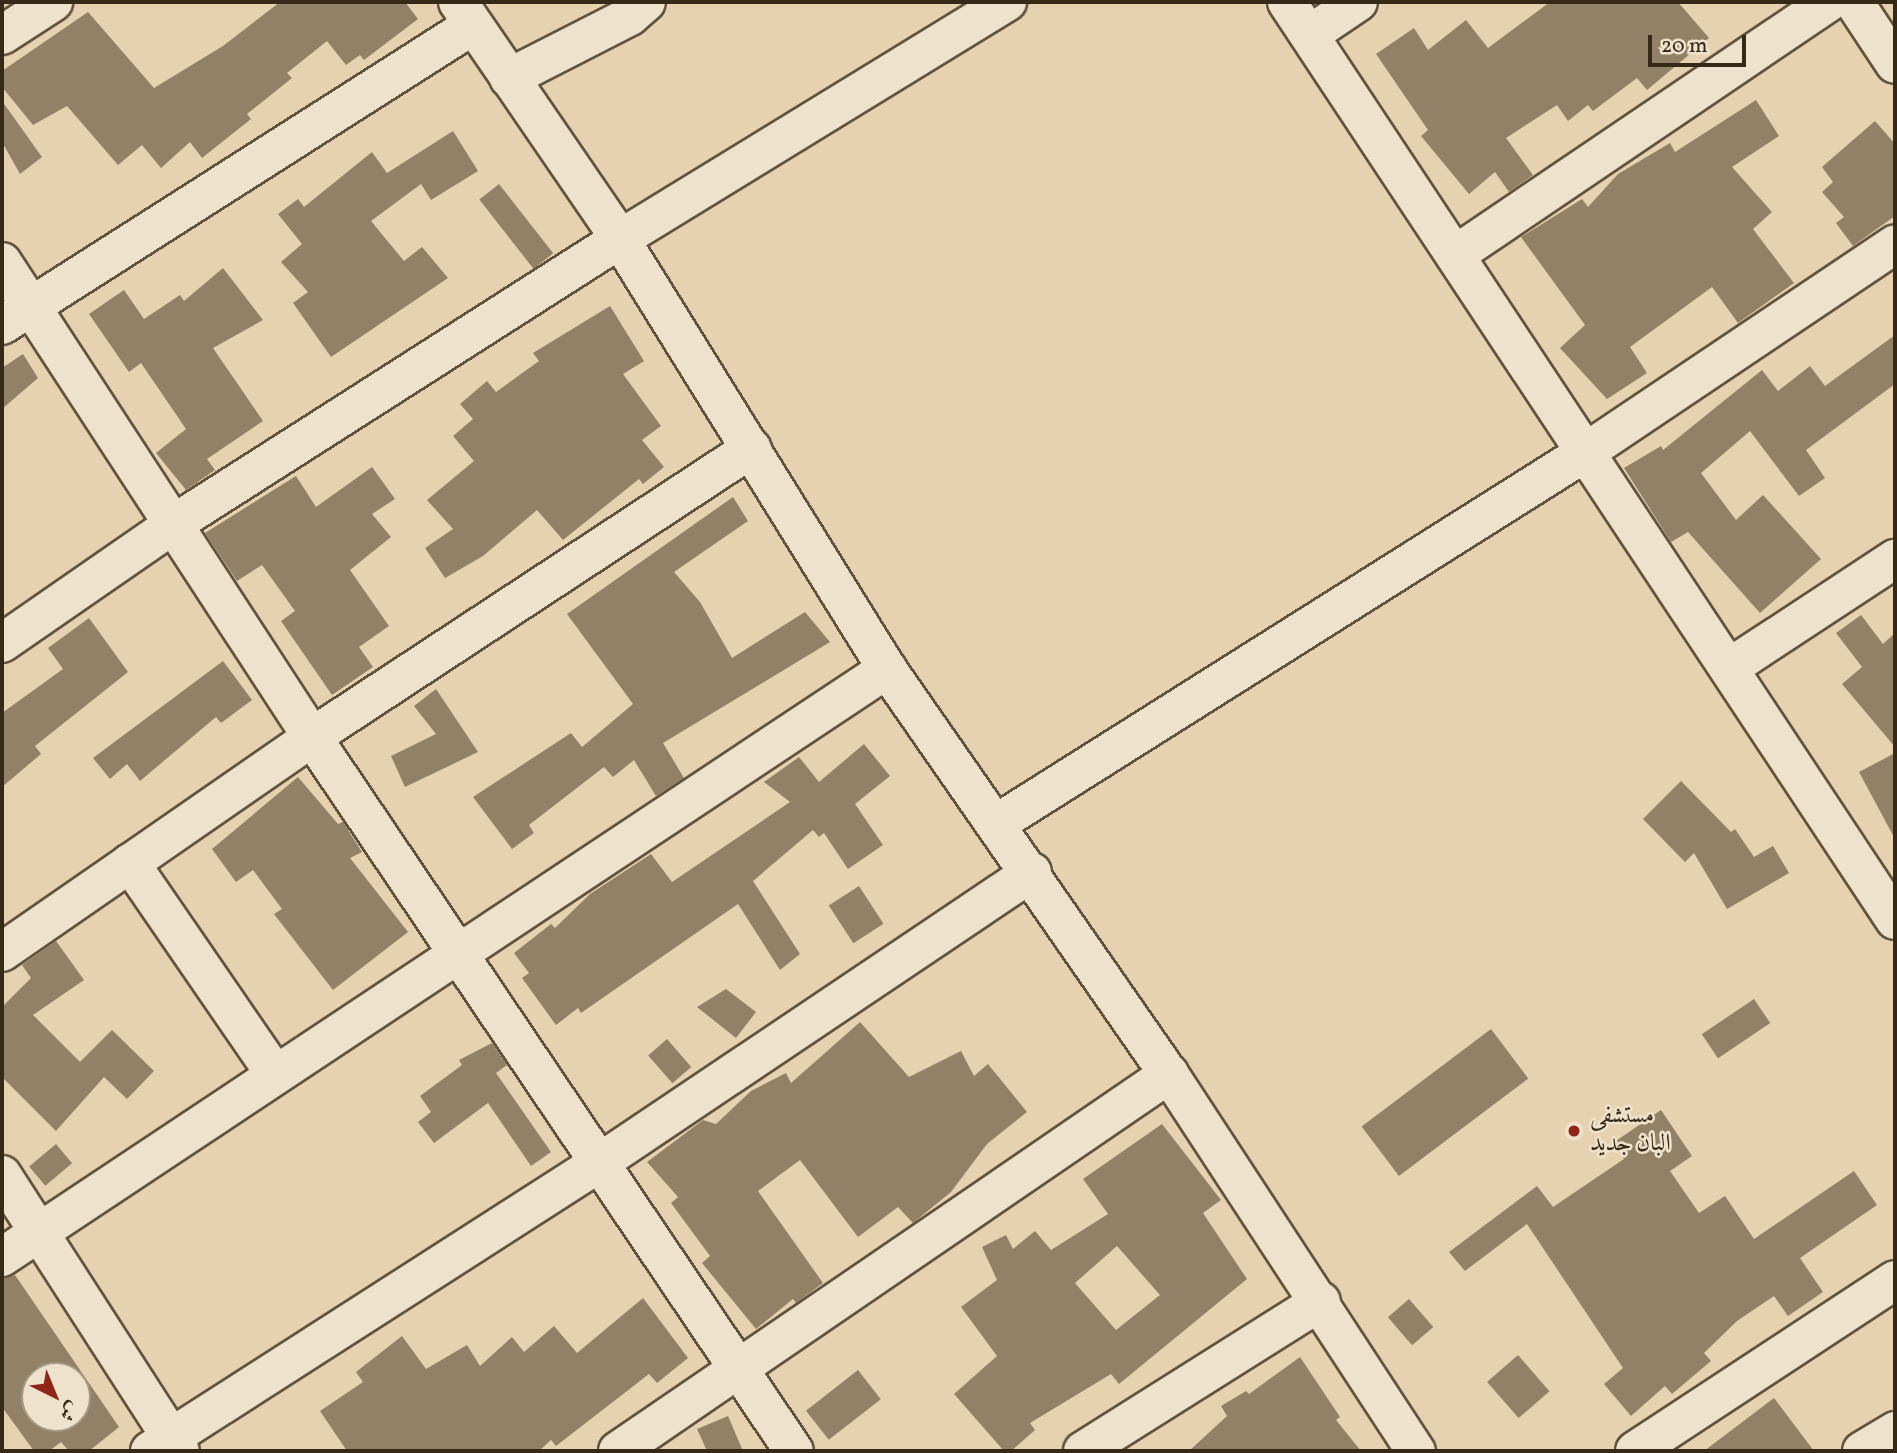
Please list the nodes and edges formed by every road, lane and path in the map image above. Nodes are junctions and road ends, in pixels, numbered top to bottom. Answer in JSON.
{"nodes":[{"id":1,"x":53,"y":2,"type":"edge"},
{"id":2,"x":646,"y":2,"type":"edge"},
{"id":3,"x":1007,"y":2,"type":"edge"},
{"id":4,"x":1287,"y":2,"type":"edge"},
{"id":5,"x":1358,"y":2,"type":"edge"},
{"id":6,"x":1828,"y":2,"type":"edge"},
{"id":7,"x":1854,"y":2,"type":"edge"},
{"id":8,"x":466,"y":13,"type":"edge"},
{"id":9,"x":2,"y":35,"type":"edge"},
{"id":10,"x":1309,"y":35,"type":"junction"},
{"id":11,"x":1895,"y":64,"type":"edge"},
{"id":12,"x":509,"y":78,"type":"junction"},
{"id":13,"x":620,"y":239,"type":"junction"},
{"id":14,"x":1895,"y":244,"type":"edge"},
{"id":15,"x":1455,"y":255,"type":"junction"},
{"id":16,"x":2,"y":262,"type":"edge"},
{"id":17,"x":17,"y":316,"type":"edge"},
{"id":18,"x":752,"y":449,"type":"junction"},
{"id":19,"x":1586,"y":452,"type":"junction"},
{"id":20,"x":174,"y":523,"type":"junction"},
{"id":21,"x":1895,"y":559,"type":"edge"},
{"id":22,"x":2,"y":643,"type":"edge"},
{"id":23,"x":1729,"y":668,"type":"junction"},
{"id":24,"x":887,"y":669,"type":"junction"},
{"id":25,"x":312,"y":737,"type":"junction"},
{"id":26,"x":996,"y":824,"type":"junction"},
{"id":27,"x":131,"y":863,"type":"junction"},
{"id":28,"x":1032,"y":872,"type":"junction"},
{"id":29,"x":1884,"y":879,"type":"edge"},
{"id":30,"x":1895,"y":920,"type":"edge"},
{"id":31,"x":459,"y":950,"type":"junction"},
{"id":32,"x":2,"y":952,"type":"edge"},
{"id":33,"x":275,"y":1074,"type":"junction"},
{"id":34,"x":1170,"y":1074,"type":"junction"},
{"id":35,"x":602,"y":1161,"type":"junction"},
{"id":36,"x":2,"y":1175,"type":"edge"},
{"id":37,"x":40,"y":1233,"type":"junction"},
{"id":38,"x":2,"y":1257,"type":"edge"},
{"id":39,"x":1895,"y":1280,"type":"edge"},
{"id":40,"x":1321,"y":1301,"type":"junction"},
{"id":41,"x":737,"y":1370,"type":"junction"},
{"id":42,"x":1895,"y":1432,"type":"edge"},
{"id":43,"x":1101,"y":1446,"type":"edge"},
{"id":44,"x":167,"y":1447,"type":"edge"},
{"id":45,"x":618,"y":1451,"type":"edge"},
{"id":46,"x":794,"y":1451,"type":"edge"},
{"id":47,"x":1416,"y":1451,"type":"edge"},
{"id":48,"x":1635,"y":1451,"type":"edge"},
{"id":49,"x":1862,"y":1451,"type":"edge"}],
"edges":[{"from":1,"to":9,"type":"street"},
{"from":2,"to":12,"type":"street"},
{"from":3,"to":13,"type":"street"},
{"from":4,"to":10,"type":"street"},
{"from":5,"to":10,"type":"street"},
{"from":6,"to":15,"type":"street"},
{"from":7,"to":11,"type":"street"},
{"from":8,"to":12,"type":"street"},
{"from":8,"to":17,"type":"street"},
{"from":10,"to":15,"type":"street"},
{"from":12,"to":13,"type":"street"},
{"from":13,"to":18,"type":"street"},
{"from":13,"to":20,"type":"street"},
{"from":14,"to":19,"type":"street"},
{"from":15,"to":19,"type":"street"},
{"from":16,"to":17,"type":"street"},
{"from":17,"to":20,"type":"street"},
{"from":18,"to":24,"type":"street"},
{"from":18,"to":25,"type":"street"},
{"from":19,"to":23,"type":"street"},
{"from":19,"to":26,"type":"street"},
{"from":20,"to":22,"type":"street"},
{"from":20,"to":25,"type":"street"},
{"from":21,"to":23,"type":"street"},
{"from":23,"to":29,"type":"street"},
{"from":24,"to":26,"type":"street"},
{"from":24,"to":31,"type":"street"},
{"from":25,"to":27,"type":"street"},
{"from":25,"to":31,"type":"street"},
{"from":26,"to":28,"type":"street"},
{"from":27,"to":32,"type":"street"},
{"from":27,"to":33,"type":"street"},
{"from":28,"to":34,"type":"street"},
{"from":28,"to":35,"type":"street"},
{"from":29,"to":30,"type":"street"},
{"from":31,"to":33,"type":"street"},
{"from":31,"to":35,"type":"street"},
{"from":33,"to":37,"type":"street"},
{"from":34,"to":40,"type":"street"},
{"from":34,"to":41,"type":"street"},
{"from":35,"to":41,"type":"street"},
{"from":35,"to":44,"type":"street"},
{"from":36,"to":37,"type":"street"},
{"from":37,"to":38,"type":"street"},
{"from":37,"to":44,"type":"street"},
{"from":39,"to":48,"type":"street"},
{"from":40,"to":43,"type":"street"},
{"from":40,"to":47,"type":"street"},
{"from":41,"to":45,"type":"street"},
{"from":41,"to":46,"type":"street"},
{"from":42,"to":49,"type":"street"}]}
